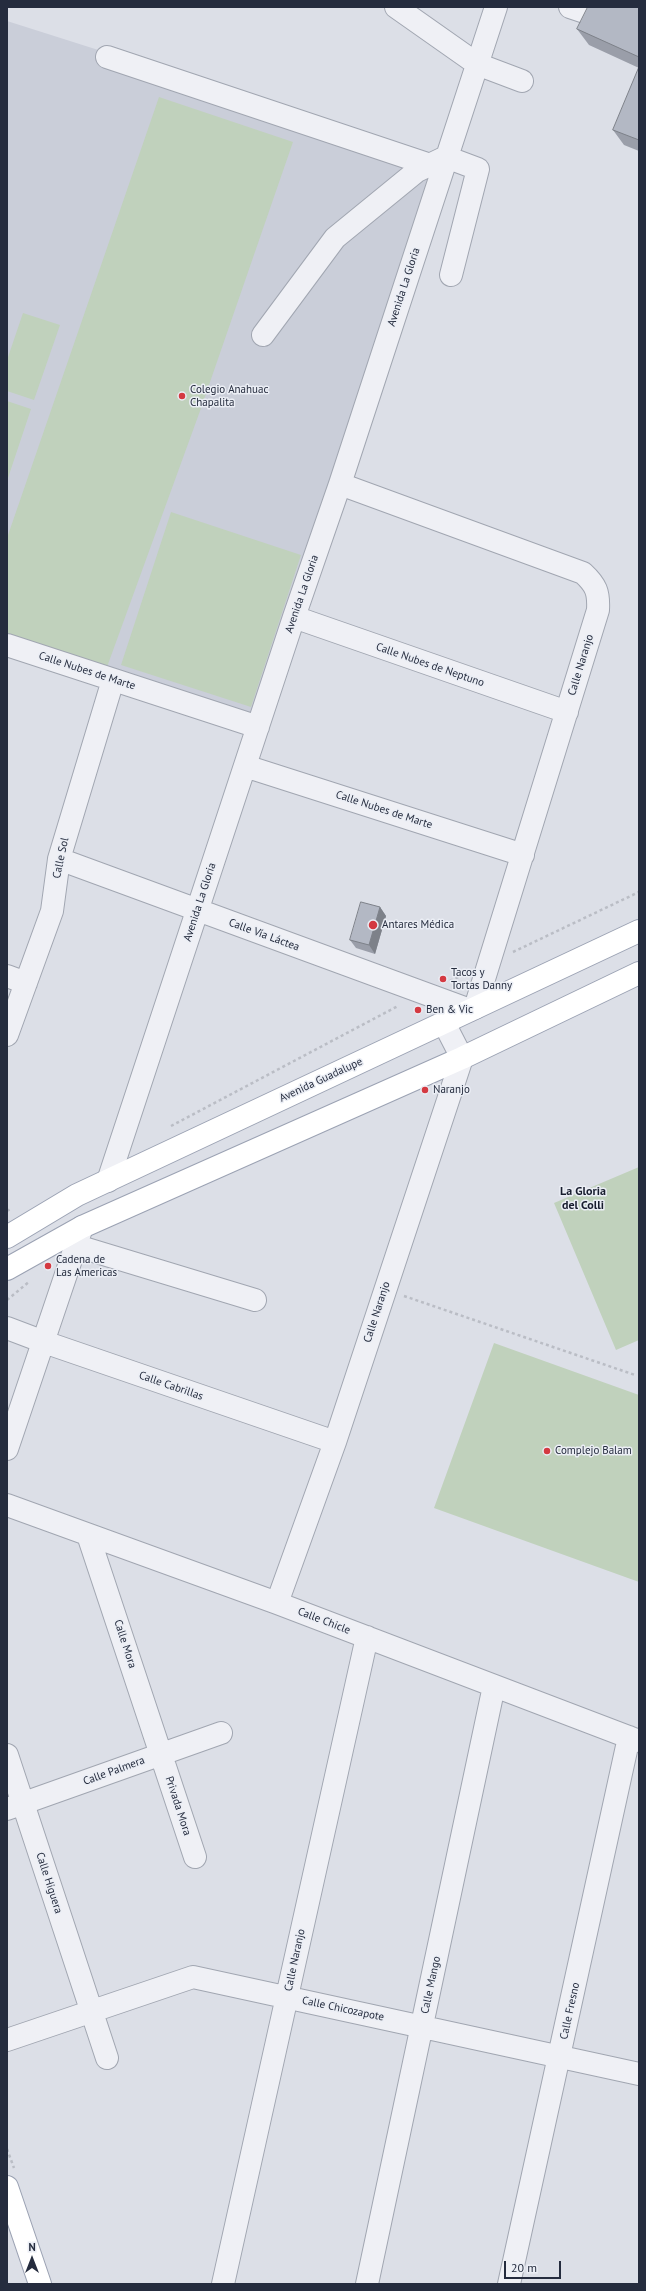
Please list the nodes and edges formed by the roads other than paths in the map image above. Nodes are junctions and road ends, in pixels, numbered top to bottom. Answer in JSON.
{"nodes":[{"id":1,"x":396,"y":7,"type":"edge"},
{"id":2,"x":496,"y":7,"type":"edge"},
{"id":3,"x":570,"y":7,"type":"edge"},
{"id":4,"x":591,"y":14,"type":"edge"},
{"id":5,"x":107,"y":58,"type":"dead end"},
{"id":6,"x":477,"y":64,"type":"junction"},
{"id":7,"x":522,"y":81,"type":"dead end"},
{"id":8,"x":438,"y":161,"type":"junction"},
{"id":9,"x":451,"y":275,"type":"dead end"},
{"id":10,"x":263,"y":335,"type":"dead end"},
{"id":11,"x":340,"y":484,"type":"junction"},
{"id":12,"x":294,"y":617,"type":"junction"},
{"id":13,"x":7,"y":645,"type":"edge"},
{"id":14,"x":113,"y":680,"type":"junction"},
{"id":15,"x":567,"y":712,"type":"junction"},
{"id":16,"x":258,"y":726,"type":"junction"},
{"id":17,"x":245,"y":766,"type":"junction"},
{"id":18,"x":523,"y":854,"type":"junction"},
{"id":19,"x":58,"y":859,"type":"junction"},
{"id":20,"x":197,"y":910,"type":"junction"},
{"id":21,"x":639,"y":931,"type":"edge"},
{"id":22,"x":638,"y":977,"type":"edge"},
{"id":23,"x":17,"y":979,"type":"edge"},
{"id":24,"x":472,"y":1009,"type":"junction"},
{"id":25,"x":444,"y":1023,"type":"junction"},
{"id":26,"x":7,"y":1035,"type":"edge"},
{"id":27,"x":462,"y":1058,"type":"junction"},
{"id":28,"x":108,"y":1181,"type":"junction"},
{"id":29,"x":7,"y":1237,"type":"edge"},
{"id":30,"x":79,"y":1237,"type":"junction"},
{"id":31,"x":7,"y":1269,"type":"edge"},
{"id":32,"x":255,"y":1300,"type":"dead end"},
{"id":33,"x":7,"y":1328,"type":"edge"},
{"id":34,"x":44,"y":1342,"type":"junction"},
{"id":35,"x":335,"y":1442,"type":"junction"},
{"id":36,"x":7,"y":1449,"type":"edge"},
{"id":37,"x":7,"y":1505,"type":"edge"},
{"id":38,"x":88,"y":1535,"type":"junction"},
{"id":39,"x":277,"y":1603,"type":"junction"},
{"id":40,"x":366,"y":1637,"type":"junction"},
{"id":41,"x":494,"y":1686,"type":"junction"},
{"id":42,"x":220,"y":1733,"type":"dead end"},
{"id":43,"x":634,"y":1739,"type":"edge"},
{"id":44,"x":161,"y":1754,"type":"junction"},
{"id":45,"x":7,"y":1755,"type":"edge"},
{"id":46,"x":15,"y":1807,"type":"edge"},
{"id":47,"x":195,"y":1858,"type":"dead end"},
{"id":48,"x":287,"y":1997,"type":"junction"},
{"id":49,"x":92,"y":2011,"type":"junction"},
{"id":50,"x":422,"y":2026,"type":"junction"},
{"id":51,"x":7,"y":2040,"type":"edge"},
{"id":52,"x":559,"y":2056,"type":"junction"},
{"id":53,"x":108,"y":2058,"type":"dead end"},
{"id":54,"x":639,"y":2074,"type":"edge"},
{"id":55,"x":7,"y":2187,"type":"edge"},
{"id":56,"x":40,"y":2284,"type":"edge"},
{"id":57,"x":223,"y":2284,"type":"edge"},
{"id":58,"x":367,"y":2284,"type":"edge"},
{"id":59,"x":509,"y":2284,"type":"edge"}],
"edges":[{"from":1,"to":6,"type":"street"},
{"from":2,"to":6,"type":"street","name":"Avenida La Gloria"},
{"from":3,"to":4,"type":"street"},
{"from":5,"to":8,"type":"street"},
{"from":6,"to":7,"type":"street"},
{"from":6,"to":8,"type":"street","name":"Avenida La Gloria"},
{"from":8,"to":9,"type":"street"},
{"from":8,"to":10,"type":"street"},
{"from":8,"to":11,"type":"street","name":"Avenida La Gloria"},
{"from":11,"to":12,"type":"street","name":"Avenida La Gloria"},
{"from":11,"to":15,"type":"street","name":"Calle Naranjo"},
{"from":12,"to":15,"type":"street","name":"Calle Nubes de Neptuno"},
{"from":12,"to":16,"type":"street","name":"Avenida La Gloria"},
{"from":13,"to":14,"type":"street","name":"Calle Nubes de Marte"},
{"from":14,"to":16,"type":"street","name":"Calle Nubes de Marte"},
{"from":14,"to":19,"type":"street","name":"Calle Sol"},
{"from":15,"to":18,"type":"street","name":"Calle Naranjo"},
{"from":16,"to":17,"type":"street","name":"Avenida La Gloria"},
{"from":17,"to":18,"type":"street","name":"Calle Nubes de Marte"},
{"from":17,"to":20,"type":"street","name":"Avenida La Gloria"},
{"from":18,"to":24,"type":"street","name":"Calle Naranjo"},
{"from":19,"to":20,"type":"street","name":"Calle Vía Láctea"},
{"from":19,"to":23,"type":"street","name":"Calle Sol"},
{"from":20,"to":24,"type":"street","name":"Calle Vía Láctea"},
{"from":20,"to":28,"type":"street","name":"Avenida La Gloria"},
{"from":21,"to":24,"type":"main road","name":"Avenida Guadalupe"},
{"from":22,"to":27,"type":"main road"},
{"from":23,"to":26,"type":"street","name":"Calle Sol"},
{"from":24,"to":25,"type":"main road","name":"Avenida Guadalupe"},
{"from":25,"to":27,"type":"street"},
{"from":25,"to":28,"type":"main road","name":"Avenida Guadalupe"},
{"from":27,"to":30,"type":"main road"},
{"from":27,"to":35,"type":"street","name":"Calle Naranjo"},
{"from":28,"to":29,"type":"main road","name":"Avenida Guadalupe"},
{"from":30,"to":31,"type":"main road"},
{"from":30,"to":32,"type":"street"},
{"from":30,"to":34,"type":"street"},
{"from":33,"to":34,"type":"street","name":"Calle Cabrillas"},
{"from":34,"to":35,"type":"street","name":"Calle Cabrillas"},
{"from":34,"to":36,"type":"street"},
{"from":35,"to":39,"type":"street","name":"Calle Naranjo"},
{"from":37,"to":38,"type":"street","name":"Calle Chicle"},
{"from":38,"to":39,"type":"street","name":"Calle Chicle"},
{"from":38,"to":44,"type":"street","name":"Calle Mora"},
{"from":39,"to":40,"type":"street","name":"Calle Chicle"},
{"from":40,"to":41,"type":"street","name":"Calle Chicle"},
{"from":40,"to":48,"type":"street","name":"Calle Naranjo"},
{"from":41,"to":43,"type":"street","name":"Calle Chicle"},
{"from":41,"to":50,"type":"street","name":"Calle Mango"},
{"from":42,"to":44,"type":"street","name":"Calle Palmera"},
{"from":43,"to":52,"type":"street","name":"Calle Fresno"},
{"from":44,"to":46,"type":"street","name":"Calle Palmera"},
{"from":44,"to":47,"type":"street","name":"Privada Mora"},
{"from":45,"to":46,"type":"street","name":"Calle Higuera"},
{"from":46,"to":49,"type":"street","name":"Calle Higuera"},
{"from":48,"to":49,"type":"street","name":"Calle Chicozapote"},
{"from":48,"to":50,"type":"street","name":"Calle Chicozapote"},
{"from":48,"to":57,"type":"street","name":"Calle Naranjo"},
{"from":49,"to":51,"type":"street","name":"Calle Chicozapote"},
{"from":49,"to":53,"type":"street","name":"Calle Higuera"},
{"from":50,"to":52,"type":"street","name":"Calle Chicozapote"},
{"from":50,"to":58,"type":"street","name":"Calle Mango"},
{"from":52,"to":54,"type":"street","name":"Calle Chicozapote"},
{"from":52,"to":59,"type":"street","name":"Calle Fresno"},
{"from":55,"to":56,"type":"main road"}]}
